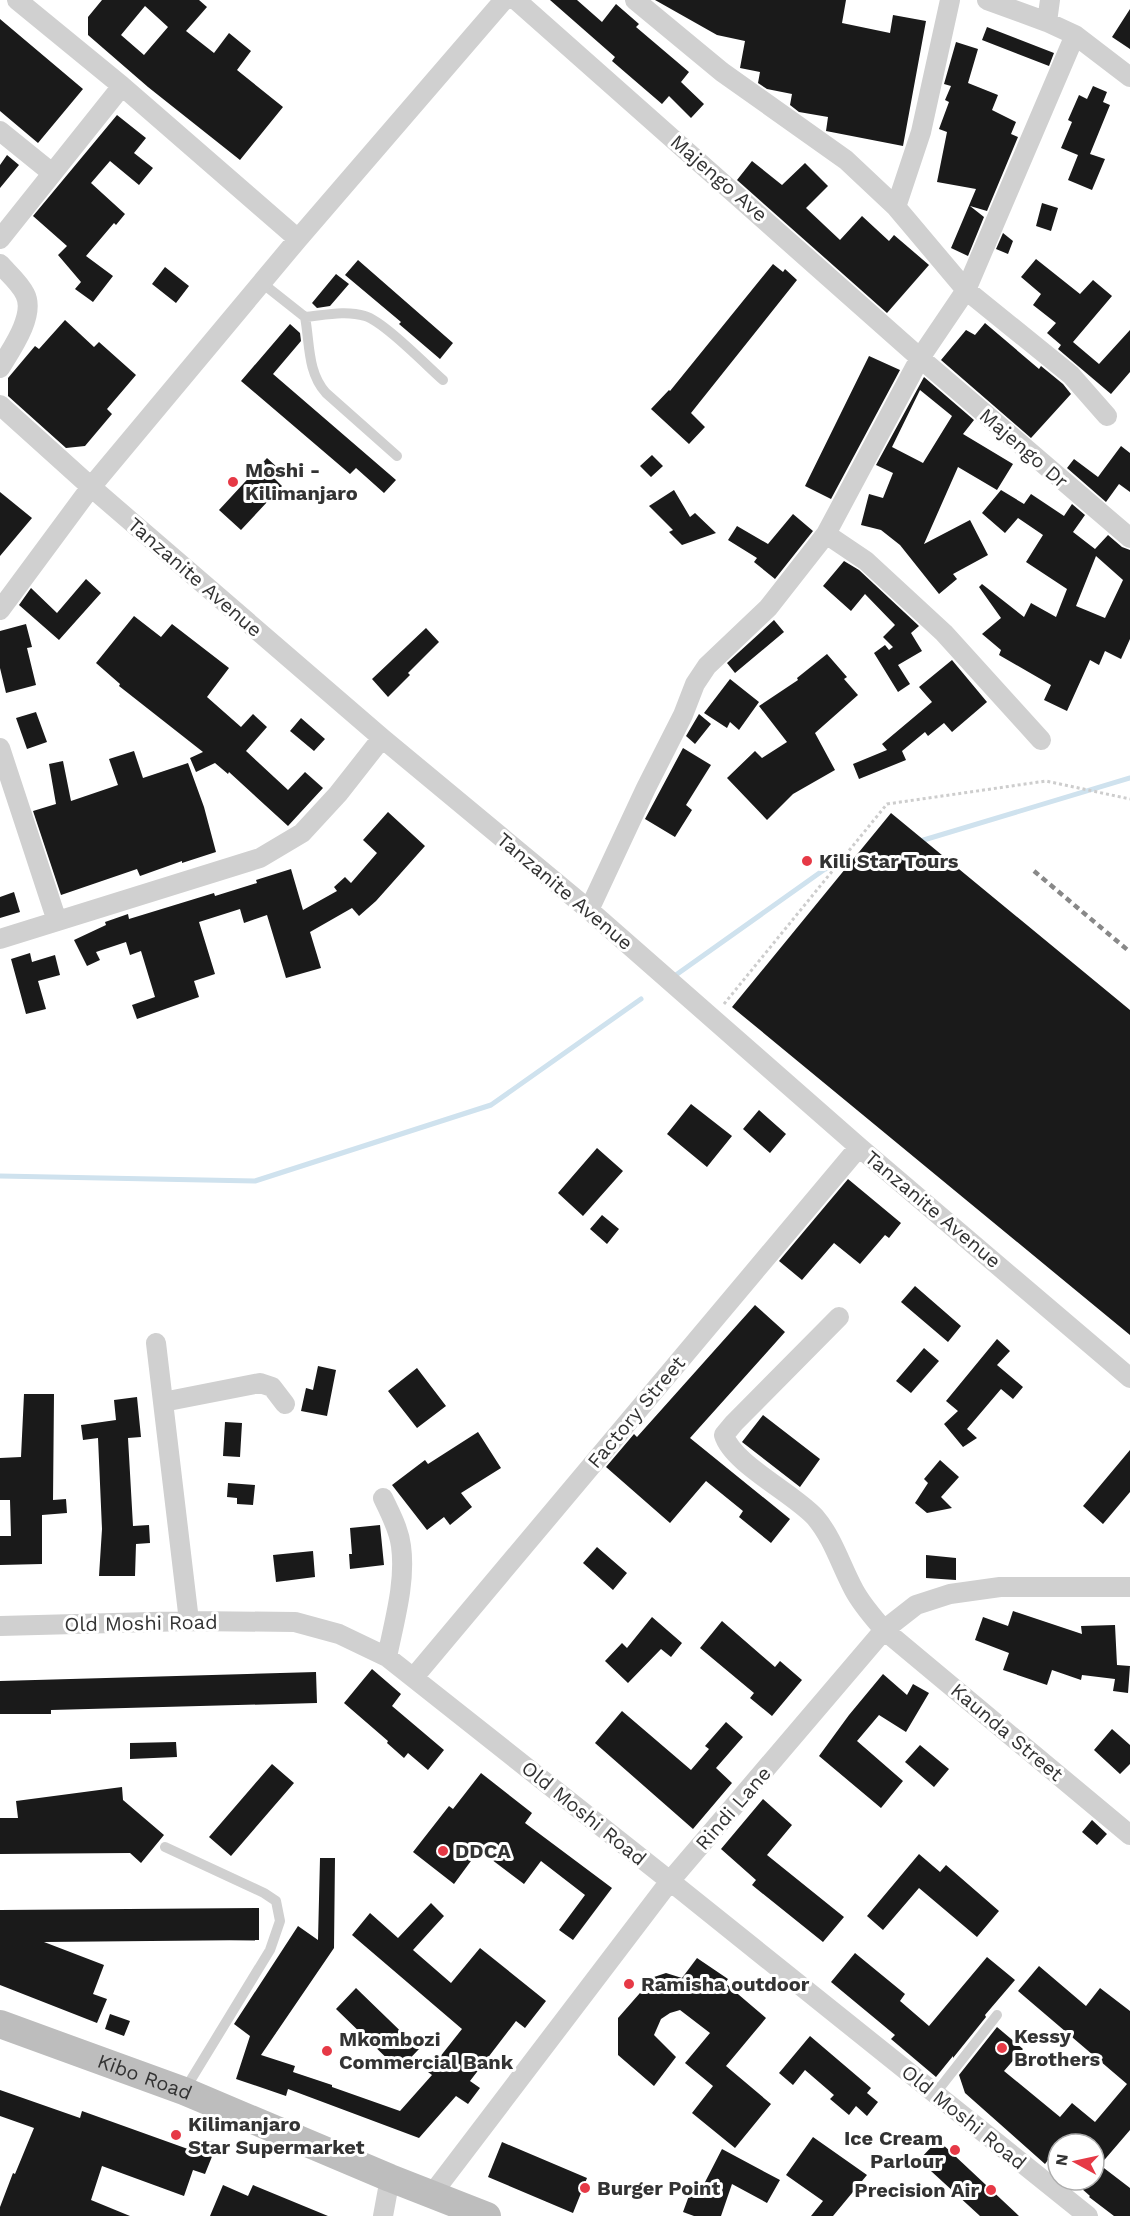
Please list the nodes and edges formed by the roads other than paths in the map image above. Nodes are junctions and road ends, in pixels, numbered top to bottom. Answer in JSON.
{"nodes":[{"id":1,"x":17,"y":0,"type":"edge"},
{"id":2,"x":504,"y":0,"type":"edge"},
{"id":3,"x":516,"y":0,"type":"edge"},
{"id":4,"x":635,"y":0,"type":"edge"},
{"id":5,"x":950,"y":0,"type":"edge"},
{"id":6,"x":987,"y":0,"type":"edge"},
{"id":7,"x":1050,"y":0,"type":"edge"},
{"id":8,"x":1047,"y":22,"type":"junction"},
{"id":9,"x":1075,"y":35,"type":"junction"},
{"id":10,"x":1130,"y":77,"type":"edge"},
{"id":11,"x":122,"y":86,"type":"junction"},
{"id":12,"x":0,"y":130,"type":"edge"},
{"id":13,"x":52,"y":173,"type":"junction"},
{"id":14,"x":896,"y":207,"type":"junction"},
{"id":15,"x":0,"y":239,"type":"edge"},
{"id":16,"x":298,"y":239,"type":"junction"},
{"id":17,"x":0,"y":264,"type":"edge"},
{"id":18,"x":262,"y":283,"type":"junction"},
{"id":19,"x":966,"y":290,"type":"junction"},
{"id":20,"x":305,"y":317,"type":"junction"},
{"id":21,"x":920,"y":358,"type":"junction"},
{"id":22,"x":0,"y":368,"type":"edge"},
{"id":23,"x":443,"y":381,"type":"dead end"},
{"id":24,"x":0,"y":405,"type":"edge"},
{"id":25,"x":1107,"y":417,"type":"dead end"},
{"id":26,"x":397,"y":456,"type":"dead end"},
{"id":27,"x":91,"y":487,"type":"junction"},
{"id":28,"x":826,"y":534,"type":"junction"},
{"id":29,"x":1130,"y":538,"type":"edge"},
{"id":30,"x":0,"y":610,"type":"edge"},
{"id":31,"x":382,"y":738,"type":"junction"},
{"id":32,"x":1041,"y":740,"type":"dead end"},
{"id":33,"x":0,"y":748,"type":"edge"},
{"id":34,"x":590,"y":910,"type":"junction"},
{"id":35,"x":57,"y":921,"type":"junction"},
{"id":36,"x":0,"y":939,"type":"edge"},
{"id":37,"x":859,"y":1147,"type":"junction"},
{"id":38,"x":839,"y":1317,"type":"dead end"},
{"id":39,"x":156,"y":1343,"type":"dead end"},
{"id":40,"x":1130,"y":1378,"type":"edge"},
{"id":41,"x":163,"y":1402,"type":"junction"},
{"id":42,"x":285,"y":1404,"type":"dead end"},
{"id":43,"x":383,"y":1498,"type":"dead end"},
{"id":44,"x":1130,"y":1587,"type":"edge"},
{"id":45,"x":189,"y":1621,"type":"junction"},
{"id":46,"x":0,"y":1626,"type":"edge"},
{"id":47,"x":884,"y":1630,"type":"junction"},
{"id":48,"x":387,"y":1657,"type":"junction"},
{"id":49,"x":414,"y":1677,"type":"junction"},
{"id":50,"x":1130,"y":1835,"type":"edge"},
{"id":51,"x":165,"y":1847,"type":"dead end"},
{"id":52,"x":670,"y":1881,"type":"junction"},
{"id":53,"x":997,"y":2015,"type":"dead end"},
{"id":54,"x":0,"y":2024,"type":"edge"},
{"id":55,"x":184,"y":2091,"type":"junction"},
{"id":56,"x":935,"y":2094,"type":"junction"},
{"id":57,"x":390,"y":2178,"type":"junction"},
{"id":58,"x":432,"y":2194,"type":"junction"},
{"id":59,"x":383,"y":2216,"type":"edge"},
{"id":60,"x":487,"y":2216,"type":"edge"},
{"id":61,"x":1088,"y":2216,"type":"edge"}],
"edges":[{"from":1,"to":11,"type":"street"},
{"from":2,"to":16,"type":"street"},
{"from":3,"to":21,"type":"street","name":"Majengo Ave"},
{"from":4,"to":14,"type":"street"},
{"from":5,"to":14,"type":"street"},
{"from":6,"to":8,"type":"street"},
{"from":7,"to":8,"type":"street"},
{"from":8,"to":9,"type":"street"},
{"from":9,"to":10,"type":"street"},
{"from":9,"to":19,"type":"street"},
{"from":11,"to":13,"type":"street"},
{"from":11,"to":16,"type":"street"},
{"from":12,"to":13,"type":"street"},
{"from":13,"to":15,"type":"street"},
{"from":14,"to":19,"type":"street"},
{"from":16,"to":18,"type":"street"},
{"from":17,"to":22,"type":"street"},
{"from":18,"to":20,"type":"lane"},
{"from":18,"to":27,"type":"street"},
{"from":19,"to":21,"type":"street"},
{"from":19,"to":25,"type":"street"},
{"from":20,"to":23,"type":"lane"},
{"from":20,"to":26,"type":"lane"},
{"from":21,"to":28,"type":"street"},
{"from":21,"to":29,"type":"street","name":"Majengo Dr"},
{"from":24,"to":27,"type":"street","name":"Tanzanite Avenue"},
{"from":27,"to":30,"type":"street"},
{"from":27,"to":31,"type":"street","name":"Tanzanite Avenue"},
{"from":28,"to":32,"type":"street"},
{"from":28,"to":34,"type":"street"},
{"from":31,"to":34,"type":"street","name":"Tanzanite Avenue"},
{"from":31,"to":35,"type":"street"},
{"from":33,"to":35,"type":"street"},
{"from":34,"to":37,"type":"street","name":"Tanzanite Avenue"},
{"from":35,"to":36,"type":"street"},
{"from":37,"to":40,"type":"street","name":"Tanzanite Avenue"},
{"from":37,"to":49,"type":"street","name":"Factory Street"},
{"from":38,"to":47,"type":"street","name":"Kaunda Street"},
{"from":39,"to":41,"type":"street"},
{"from":41,"to":42,"type":"street"},
{"from":41,"to":45,"type":"street"},
{"from":43,"to":48,"type":"street"},
{"from":44,"to":47,"type":"street","name":"Rindi Lane"},
{"from":45,"to":46,"type":"street","name":"Old Moshi Road"},
{"from":45,"to":48,"type":"street","name":"Old Moshi Road"},
{"from":47,"to":50,"type":"street","name":"Kaunda Street"},
{"from":47,"to":52,"type":"street","name":"Rindi Lane"},
{"from":48,"to":49,"type":"street","name":"Old Moshi Road"},
{"from":49,"to":52,"type":"street","name":"Old Moshi Road"},
{"from":51,"to":55,"type":"lane"},
{"from":52,"to":56,"type":"street","name":"Old Moshi Road"},
{"from":52,"to":58,"type":"street","name":"Rindi Lane"},
{"from":53,"to":56,"type":"lane"},
{"from":54,"to":55,"type":"main road","name":"Kibo Road"},
{"from":55,"to":57,"type":"main road","name":"Kibo Road"},
{"from":56,"to":61,"type":"street","name":"Old Moshi Road"},
{"from":57,"to":58,"type":"main road","name":"Kibo Road"},
{"from":57,"to":59,"type":"street"},
{"from":58,"to":60,"type":"main road","name":"Kibo Road"}]}
